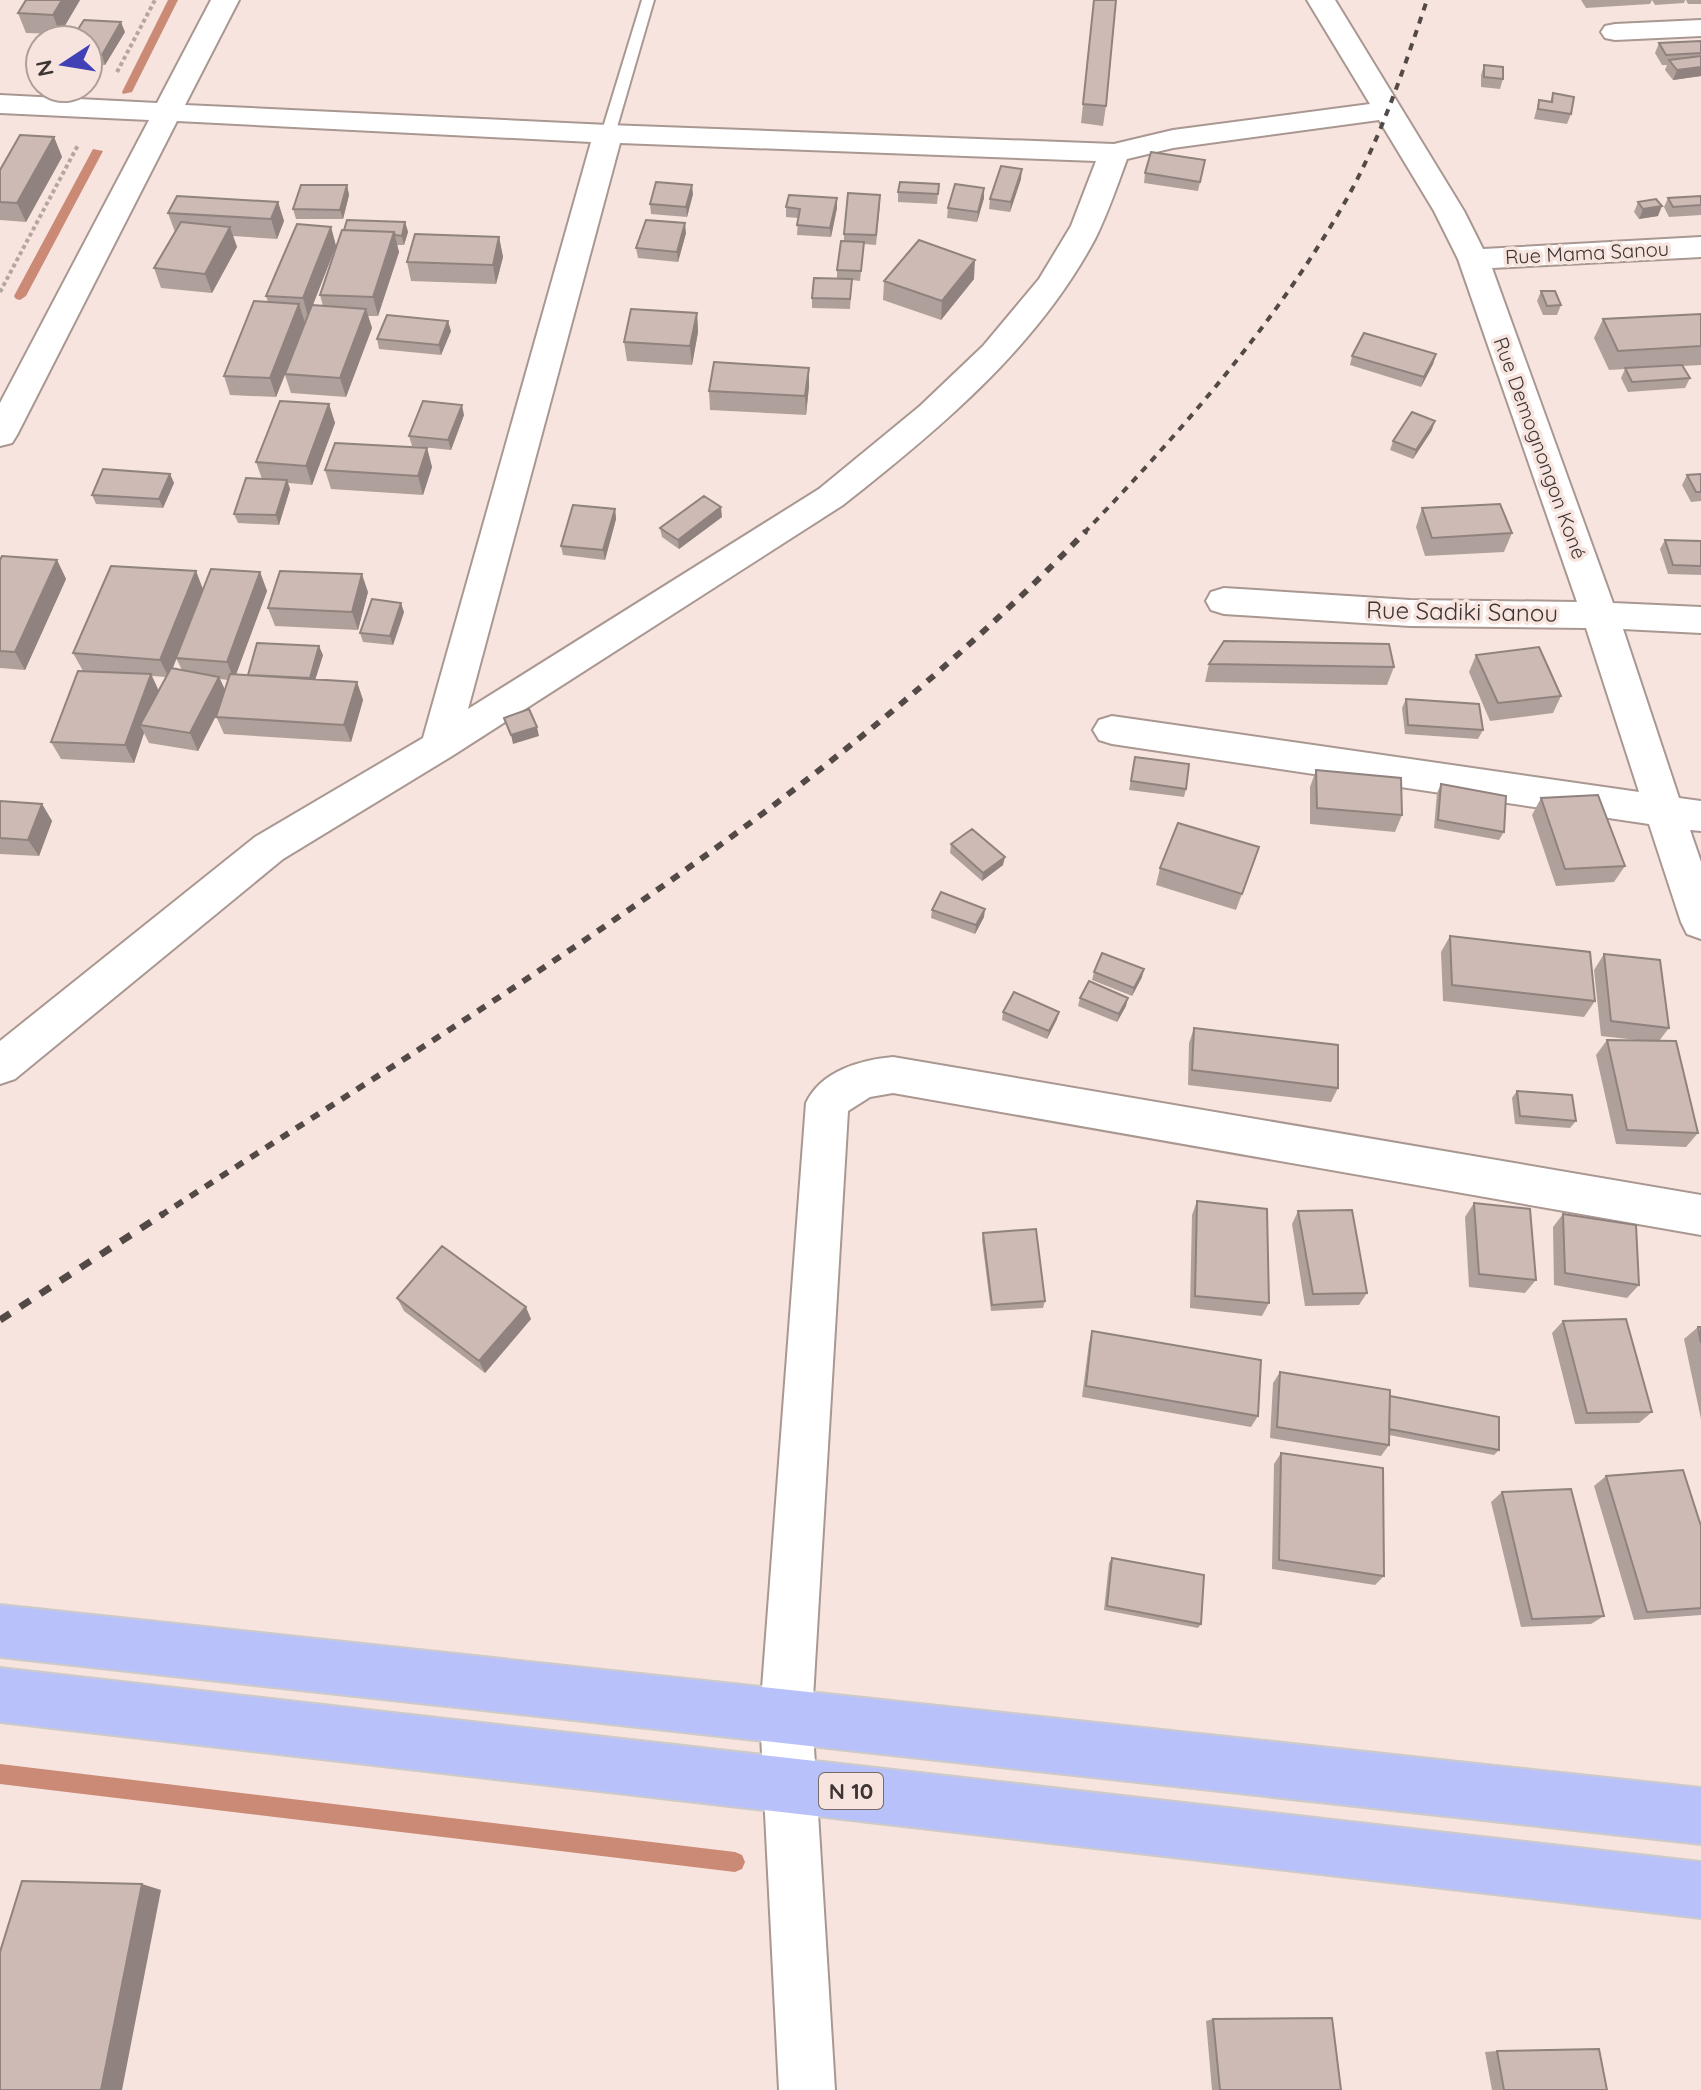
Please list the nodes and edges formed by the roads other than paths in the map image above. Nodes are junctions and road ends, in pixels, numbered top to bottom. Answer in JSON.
{"nodes":[{"id":1,"x":225,"y":0,"type":"edge"},
{"id":2,"x":648,"y":0,"type":"edge"},
{"id":3,"x":1321,"y":0,"type":"edge"},
{"id":4,"x":1701,"y":28,"type":"edge"},
{"id":5,"x":1615,"y":32,"type":"dead end"},
{"id":6,"x":0,"y":104,"type":"edge"},
{"id":7,"x":1389,"y":110,"type":"junction"},
{"id":8,"x":169,"y":113,"type":"junction"},
{"id":9,"x":608,"y":134,"type":"junction"},
{"id":10,"x":1114,"y":153,"type":"junction"},
{"id":11,"x":1701,"y":247,"type":"edge"},
{"id":12,"x":1473,"y":259,"type":"junction"},
{"id":13,"x":0,"y":435,"type":"edge"},
{"id":14,"x":1224,"y":601,"type":"dead end"},
{"id":15,"x":1600,"y":615,"type":"junction"},
{"id":16,"x":1701,"y":620,"type":"edge"},
{"id":17,"x":1112,"y":730,"type":"dead end"},
{"id":18,"x":439,"y":746,"type":"junction"},
{"id":19,"x":1663,"y":808,"type":"junction"},
{"id":20,"x":1701,"y":816,"type":"edge"},
{"id":21,"x":1701,"y":922,"type":"edge"},
{"id":22,"x":0,"y":1066,"type":"edge"},
{"id":23,"x":1701,"y":1215,"type":"edge"},
{"id":24,"x":0,"y":1631,"type":"edge"},
{"id":25,"x":0,"y":1695,"type":"edge"},
{"id":26,"x":786,"y":1715,"type":"junction"},
{"id":27,"x":788,"y":1783,"type":"junction"},
{"id":28,"x":1701,"y":1816,"type":"edge"},
{"id":29,"x":1701,"y":1890,"type":"edge"},
{"id":30,"x":807,"y":2090,"type":"edge"}],
"edges":[{"from":1,"to":8,"type":"street"},
{"from":2,"to":9,"type":"lane"},
{"from":3,"to":7,"type":"street","name":"Rue Demognongon Koné"},
{"from":4,"to":5,"type":"street"},
{"from":6,"to":8,"type":"street"},
{"from":7,"to":10,"type":"street"},
{"from":7,"to":12,"type":"street","name":"Rue Demognongon Koné"},
{"from":8,"to":9,"type":"street"},
{"from":8,"to":13,"type":"street"},
{"from":9,"to":10,"type":"street"},
{"from":9,"to":18,"type":"street"},
{"from":10,"to":18,"type":"street"},
{"from":11,"to":12,"type":"street","name":"Rue Mama Sanou"},
{"from":12,"to":15,"type":"street","name":"Rue Demognongon Koné"},
{"from":14,"to":15,"type":"street","name":"Rue Sadiki Sanou"},
{"from":15,"to":16,"type":"street","name":"Rue Sadiki Sanou"},
{"from":15,"to":19,"type":"street","name":"Rue Demognongon Koné"},
{"from":17,"to":19,"type":"street"},
{"from":18,"to":22,"type":"street"},
{"from":19,"to":20,"type":"street"},
{"from":19,"to":21,"type":"street","name":"Rue Demognongon Koné"},
{"from":23,"to":26,"type":"street"},
{"from":24,"to":26,"type":"main road"},
{"from":25,"to":27,"type":"main road","number":"N 10"},
{"from":26,"to":27,"type":"street"},
{"from":26,"to":28,"type":"main road"},
{"from":27,"to":29,"type":"main road","number":"N 10"},
{"from":27,"to":30,"type":"street"}]}
